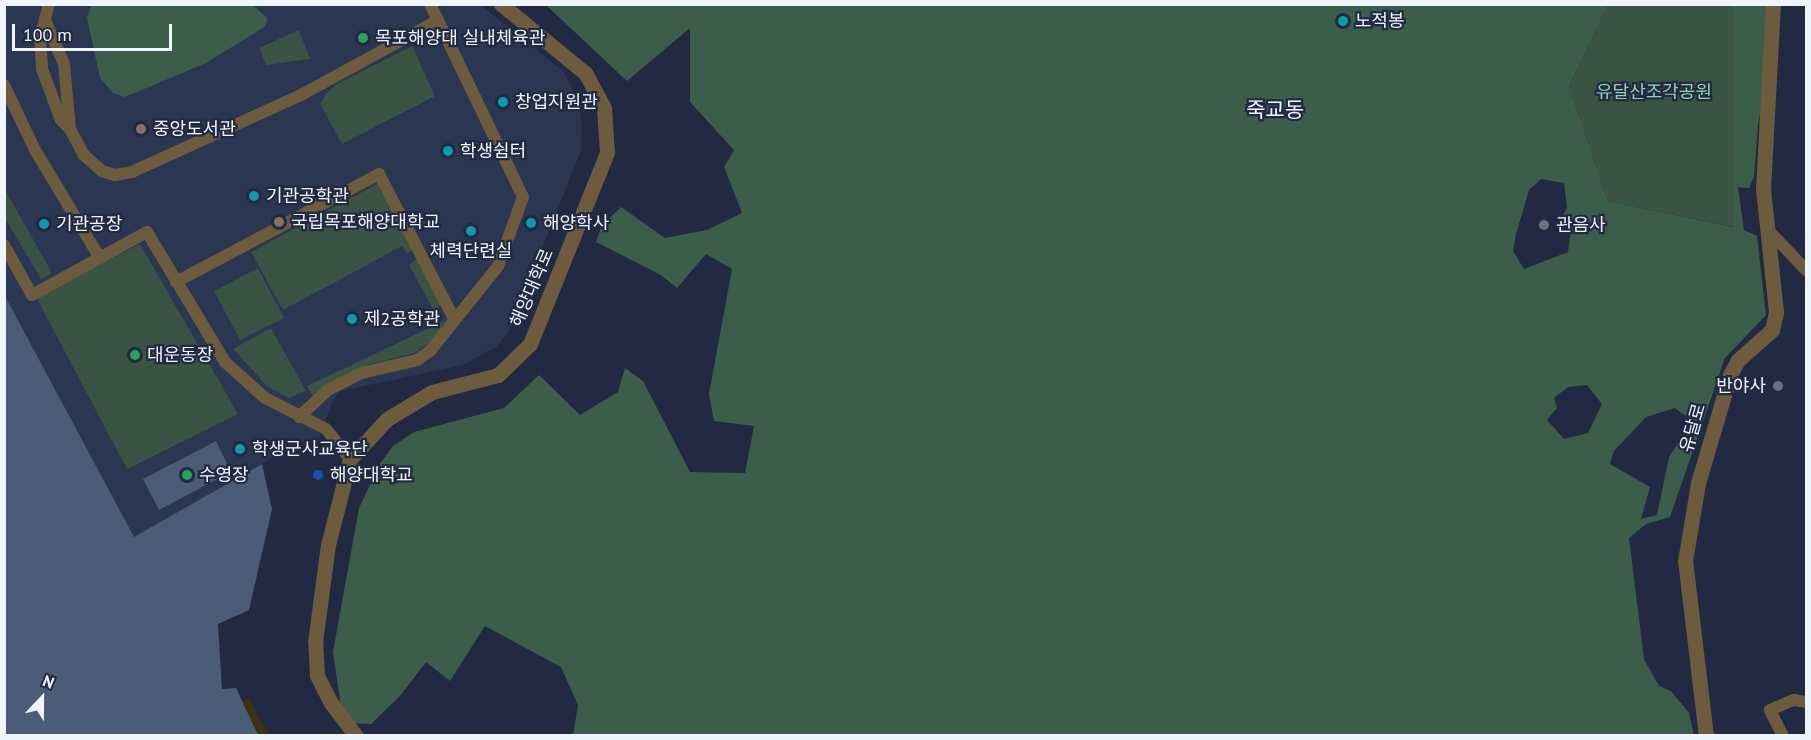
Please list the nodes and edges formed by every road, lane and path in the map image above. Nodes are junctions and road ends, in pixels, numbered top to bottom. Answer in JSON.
{"nodes":[{"id":1,"x":49,"y":4,"type":"edge"},
{"id":2,"x":430,"y":4,"type":"edge"},
{"id":3,"x":501,"y":4,"type":"edge"},
{"id":4,"x":1773,"y":4,"type":"edge"},
{"id":5,"x":45,"y":20,"type":"junction"},
{"id":6,"x":437,"y":21,"type":"junction"},
{"id":7,"x":4,"y":85,"type":"edge"},
{"id":8,"x":70,"y":129,"type":"junction"},
{"id":9,"x":1767,"y":229,"type":"junction"},
{"id":10,"x":4,"y":245,"type":"edge"},
{"id":11,"x":100,"y":258,"type":"junction"},
{"id":12,"x":1806,"y":270,"type":"edge"},
{"id":13,"x":176,"y":282,"type":"junction"},
{"id":14,"x":453,"y":317,"type":"junction"},
{"id":15,"x":299,"y":417,"type":"junction"},
{"id":16,"x":350,"y":459,"type":"junction"},
{"id":17,"x":1806,"y":702,"type":"edge"},
{"id":18,"x":356,"y":735,"type":"edge"},
{"id":19,"x":1706,"y":735,"type":"edge"},
{"id":20,"x":1783,"y":735,"type":"edge"}],
"edges":[{"from":1,"to":5,"type":"street"},
{"from":2,"to":6,"type":"street"},
{"from":3,"to":16,"type":"street","name":"해양대학로"},
{"from":4,"to":9,"type":"street","name":"유달로"},
{"from":5,"to":8,"type":"street"},
{"from":5,"to":8,"type":"street"},
{"from":6,"to":8,"type":"street"},
{"from":6,"to":14,"type":"street"},
{"from":7,"to":11,"type":"street"},
{"from":9,"to":12,"type":"street"},
{"from":9,"to":19,"type":"street","name":"유달로"},
{"from":10,"to":11,"type":"street"},
{"from":11,"to":13,"type":"street"},
{"from":13,"to":14,"type":"street"},
{"from":13,"to":15,"type":"street"},
{"from":14,"to":15,"type":"street"},
{"from":15,"to":16,"type":"street"},
{"from":16,"to":18,"type":"street","name":"해양대학로"},
{"from":17,"to":20,"type":"street"}]}
